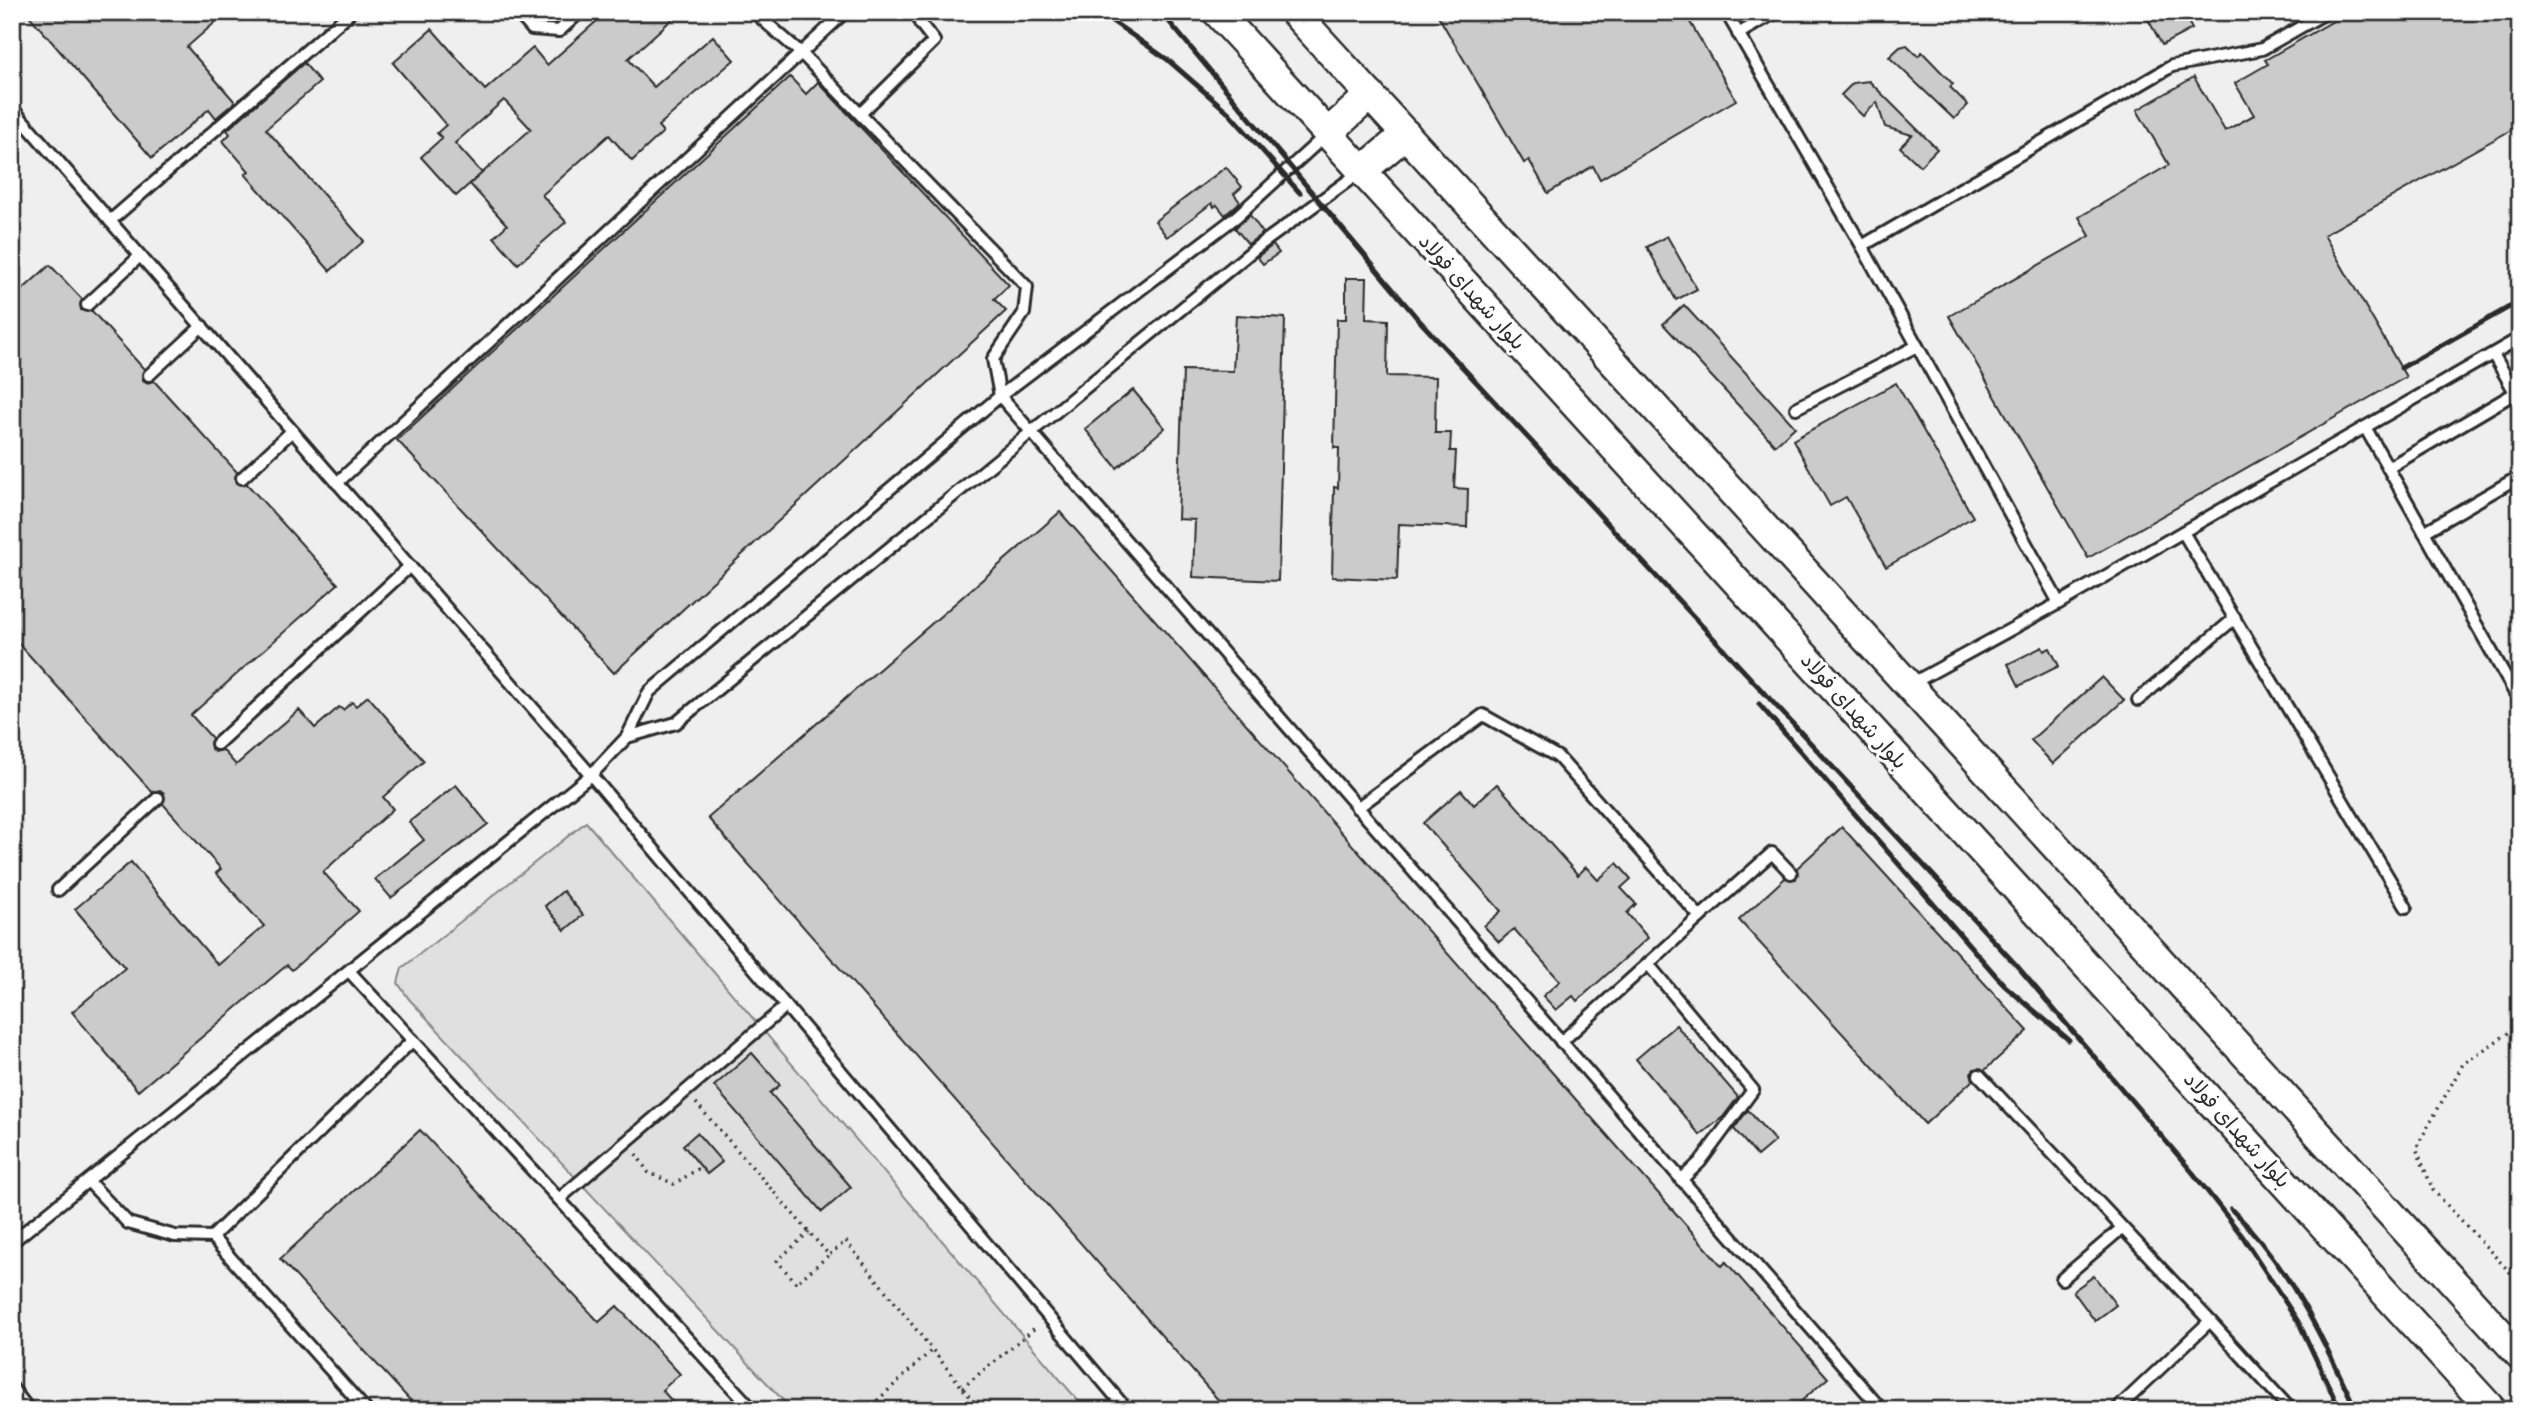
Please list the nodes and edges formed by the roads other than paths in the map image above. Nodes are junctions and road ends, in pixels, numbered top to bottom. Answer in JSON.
{"nodes":[{"id":1,"x":351,"y":12,"type":"edge"},
{"id":2,"x":517,"y":12,"type":"edge"},
{"id":3,"x":580,"y":12,"type":"edge"},
{"id":4,"x":754,"y":12,"type":"edge"},
{"id":5,"x":845,"y":12,"type":"edge"},
{"id":6,"x":1217,"y":12,"type":"edge"},
{"id":7,"x":1726,"y":12,"type":"edge"},
{"id":8,"x":1776,"y":12,"type":"edge"},
{"id":9,"x":2327,"y":12,"type":"edge"},
{"id":10,"x":1300,"y":14,"type":"edge"},
{"id":11,"x":920,"y":23,"type":"dead end"},
{"id":12,"x":1738,"y":34,"type":"junction"},
{"id":13,"x":801,"y":53,"type":"junction"},
{"id":14,"x":1370,"y":95,"type":"junction"},
{"id":15,"x":12,"y":108,"type":"edge"},
{"id":16,"x":860,"y":114,"type":"junction"},
{"id":17,"x":1328,"y":133,"type":"junction"},
{"id":18,"x":1406,"y":134,"type":"junction"},
{"id":19,"x":1362,"y":171,"type":"junction"},
{"id":20,"x":110,"y":221,"type":"junction"},
{"id":21,"x":1862,"y":246,"type":"junction"},
{"id":22,"x":140,"y":256,"type":"junction"},
{"id":23,"x":87,"y":305,"type":"dead end"},
{"id":24,"x":202,"y":326,"type":"junction"},
{"id":25,"x":2520,"y":338,"type":"edge"},
{"id":26,"x":1917,"y":346,"type":"junction"},
{"id":27,"x":2493,"y":354,"type":"junction"},
{"id":28,"x":149,"y":375,"type":"dead end"},
{"id":29,"x":1000,"y":396,"type":"junction"},
{"id":30,"x":2517,"y":397,"type":"edge"},
{"id":31,"x":1796,"y":408,"type":"dead end"},
{"id":32,"x":2365,"y":427,"type":"junction"},
{"id":33,"x":292,"y":431,"type":"junction"},
{"id":34,"x":1032,"y":433,"type":"junction"},
{"id":35,"x":2388,"y":468,"type":"junction"},
{"id":36,"x":2520,"y":476,"type":"edge"},
{"id":37,"x":242,"y":478,"type":"dead end"},
{"id":38,"x":337,"y":483,"type":"junction"},
{"id":39,"x":2183,"y":532,"type":"junction"},
{"id":40,"x":2424,"y":532,"type":"junction"},
{"id":41,"x":410,"y":566,"type":"junction"},
{"id":42,"x":2059,"y":603,"type":"junction"},
{"id":43,"x":2235,"y":618,"type":"junction"},
{"id":44,"x":1908,"y":685,"type":"junction"},
{"id":45,"x":2137,"y":699,"type":"dead end"},
{"id":46,"x":2520,"y":702,"type":"edge"},
{"id":47,"x":627,"y":737,"type":"junction"},
{"id":48,"x":217,"y":744,"type":"dead end"},
{"id":49,"x":591,"y":775,"type":"junction"},
{"id":50,"x":158,"y":798,"type":"dead end"},
{"id":51,"x":1357,"y":808,"type":"junction"},
{"id":52,"x":1791,"y":873,"type":"dead end"},
{"id":53,"x":58,"y":890,"type":"dead end"},
{"id":54,"x":2406,"y":907,"type":"dead end"},
{"id":55,"x":1700,"y":917,"type":"junction"},
{"id":56,"x":1648,"y":964,"type":"junction"},
{"id":57,"x":349,"y":971,"type":"junction"},
{"id":58,"x":786,"y":1006,"type":"junction"},
{"id":59,"x":412,"y":1040,"type":"junction"},
{"id":60,"x":1561,"y":1042,"type":"junction"},
{"id":61,"x":1979,"y":1075,"type":"dead end"},
{"id":62,"x":1681,"y":1180,"type":"junction"},
{"id":63,"x":88,"y":1181,"type":"junction"},
{"id":64,"x":559,"y":1199,"type":"junction"},
{"id":65,"x":2122,"y":1228,"type":"junction"},
{"id":66,"x":212,"y":1237,"type":"junction"},
{"id":67,"x":12,"y":1242,"type":"edge"},
{"id":68,"x":2062,"y":1279,"type":"dead end"},
{"id":69,"x":2210,"y":1321,"type":"junction"},
{"id":70,"x":2520,"y":1355,"type":"edge"},
{"id":71,"x":12,"y":1388,"type":"edge"},
{"id":72,"x":29,"y":1410,"type":"edge"},
{"id":73,"x":366,"y":1410,"type":"edge"},
{"id":74,"x":753,"y":1410,"type":"edge"},
{"id":75,"x":1126,"y":1410,"type":"edge"},
{"id":76,"x":1882,"y":1410,"type":"edge"},
{"id":77,"x":2116,"y":1410,"type":"edge"},
{"id":78,"x":2291,"y":1410,"type":"edge"},
{"id":79,"x":2492,"y":1410,"type":"edge"}],
"edges":[{"from":1,"to":20,"type":"lane"},
{"from":2,"to":3,"type":"lane"},
{"from":4,"to":13,"type":"lane"},
{"from":5,"to":13,"type":"lane"},
{"from":6,"to":17,"type":"street","name":"بلوار شهدای فولاد"},
{"from":7,"to":12,"type":"lane"},
{"from":8,"to":12,"type":"lane"},
{"from":9,"to":21,"type":"lane"},
{"from":10,"to":14,"type":"street"},
{"from":11,"to":16,"type":"lane"},
{"from":12,"to":21,"type":"lane"},
{"from":13,"to":16,"type":"lane"},
{"from":13,"to":38,"type":"lane"},
{"from":14,"to":17,"type":"street"},
{"from":14,"to":18,"type":"street"},
{"from":15,"to":20,"type":"lane"},
{"from":16,"to":29,"type":"lane"},
{"from":17,"to":19,"type":"street","name":"بلوار شهدای فولاد"},
{"from":17,"to":29,"type":"lane"},
{"from":18,"to":19,"type":"street"},
{"from":18,"to":44,"type":"street"},
{"from":19,"to":34,"type":"lane"},
{"from":19,"to":79,"type":"street","name":"بلوار شهدای فولاد"},
{"from":20,"to":22,"type":"lane"},
{"from":21,"to":26,"type":"lane"},
{"from":22,"to":23,"type":"lane"},
{"from":22,"to":24,"type":"lane"},
{"from":24,"to":28,"type":"lane"},
{"from":24,"to":33,"type":"lane"},
{"from":25,"to":27,"type":"lane"},
{"from":26,"to":31,"type":"lane"},
{"from":26,"to":42,"type":"lane"},
{"from":27,"to":30,"type":"lane"},
{"from":27,"to":32,"type":"lane"},
{"from":29,"to":34,"type":"lane"},
{"from":29,"to":47,"type":"lane"},
{"from":30,"to":35,"type":"lane"},
{"from":32,"to":35,"type":"lane"},
{"from":32,"to":39,"type":"lane"},
{"from":33,"to":37,"type":"lane"},
{"from":33,"to":38,"type":"lane"},
{"from":34,"to":47,"type":"lane"},
{"from":34,"to":51,"type":"lane"},
{"from":35,"to":40,"type":"lane"},
{"from":36,"to":40,"type":"lane"},
{"from":38,"to":41,"type":"lane"},
{"from":39,"to":42,"type":"lane"},
{"from":39,"to":43,"type":"lane"},
{"from":40,"to":46,"type":"lane"},
{"from":41,"to":48,"type":"lane"},
{"from":41,"to":49,"type":"lane"},
{"from":42,"to":44,"type":"lane"},
{"from":43,"to":45,"type":"lane"},
{"from":43,"to":54,"type":"lane"},
{"from":44,"to":70,"type":"street"},
{"from":47,"to":49,"type":"lane"},
{"from":49,"to":57,"type":"lane"},
{"from":49,"to":58,"type":"lane"},
{"from":50,"to":53,"type":"lane"},
{"from":51,"to":55,"type":"lane"},
{"from":51,"to":60,"type":"lane"},
{"from":52,"to":55,"type":"lane"},
{"from":55,"to":56,"type":"lane"},
{"from":56,"to":60,"type":"lane"},
{"from":56,"to":62,"type":"lane"},
{"from":57,"to":59,"type":"lane"},
{"from":57,"to":63,"type":"lane"},
{"from":58,"to":64,"type":"lane"},
{"from":58,"to":75,"type":"lane"},
{"from":59,"to":64,"type":"lane"},
{"from":59,"to":66,"type":"lane"},
{"from":60,"to":62,"type":"lane"},
{"from":61,"to":65,"type":"lane"},
{"from":62,"to":76,"type":"lane"},
{"from":63,"to":66,"type":"lane"},
{"from":63,"to":67,"type":"lane"},
{"from":64,"to":74,"type":"lane"},
{"from":65,"to":68,"type":"lane"},
{"from":65,"to":69,"type":"lane"},
{"from":66,"to":73,"type":"lane"},
{"from":69,"to":77,"type":"lane"},
{"from":69,"to":78,"type":"lane"},
{"from":71,"to":72,"type":"lane"}]}
